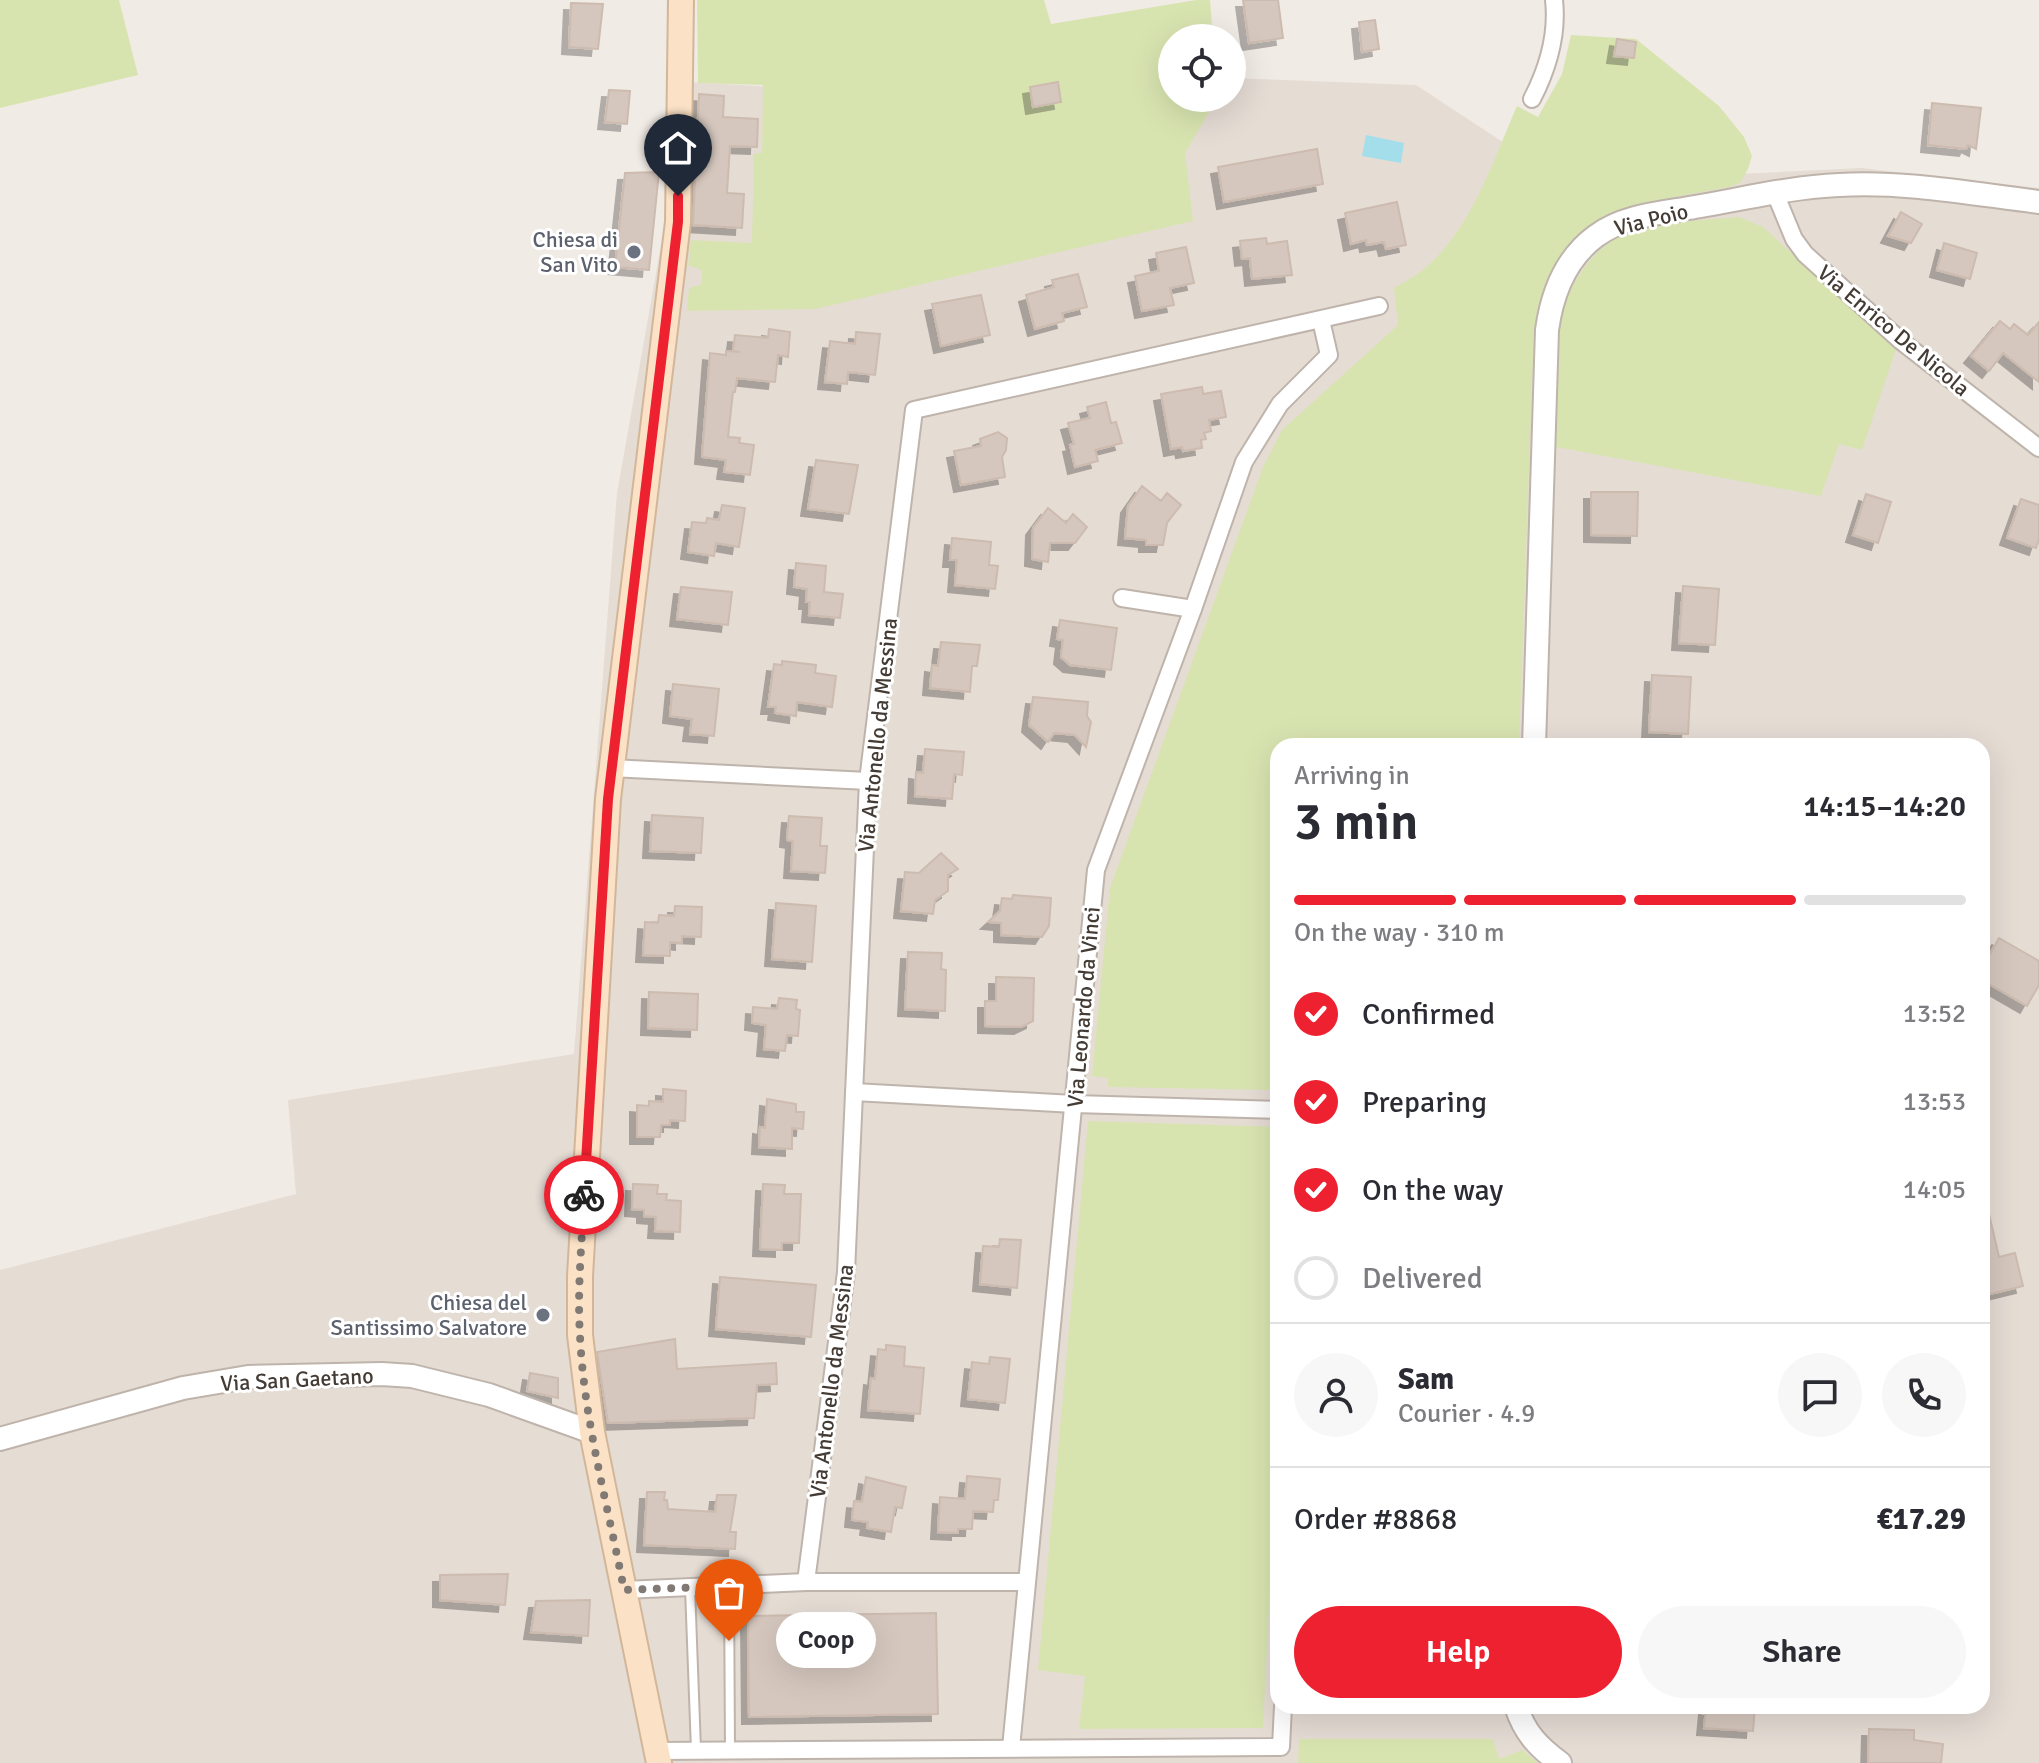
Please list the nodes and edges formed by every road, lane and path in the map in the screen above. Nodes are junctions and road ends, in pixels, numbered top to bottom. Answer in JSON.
{"nodes":[{"id":1,"x":1554,"y":0,"type":"edge"},
{"id":2,"x":679,"y":7,"type":"edge"},
{"id":3,"x":1532,"y":99,"type":"dead end"},
{"id":4,"x":1775,"y":193,"type":"junction"},
{"id":5,"x":2039,"y":202,"type":"edge"},
{"id":6,"x":1379,"y":306,"type":"dead end"},
{"id":7,"x":1321,"y":320,"type":"junction"},
{"id":8,"x":2039,"y":448,"type":"edge"},
{"id":9,"x":1122,"y":598,"type":"dead end"},
{"id":10,"x":1193,"y":609,"type":"junction"},
{"id":11,"x":1534,"y":738,"type":"edge"},
{"id":12,"x":611,"y":768,"type":"junction"},
{"id":13,"x":868,"y":781,"type":"junction"},
{"id":14,"x":854,"y":1092,"type":"junction"},
{"id":15,"x":1074,"y":1104,"type":"junction"},
{"id":16,"x":1270,"y":1110,"type":"edge"},
{"id":17,"x":592,"y":1432,"type":"junction"},
{"id":18,"x":0,"y":1439,"type":"edge"},
{"id":19,"x":806,"y":1582,"type":"junction"},
{"id":20,"x":1027,"y":1582,"type":"junction"},
{"id":21,"x":729,"y":1586,"type":"junction"},
{"id":22,"x":690,"y":1587,"type":"junction"},
{"id":23,"x":624,"y":1590,"type":"junction"},
{"id":24,"x":1283,"y":1714,"type":"edge"},
{"id":25,"x":1520,"y":1714,"type":"edge"},
{"id":26,"x":1011,"y":1748,"type":"junction"},
{"id":27,"x":697,"y":1751,"type":"junction"},
{"id":28,"x":730,"y":1751,"type":"junction"},
{"id":29,"x":658,"y":1757,"type":"edge"},
{"id":30,"x":1560,"y":1763,"type":"edge"}],
"edges":[{"from":1,"to":3,"type":"street"},
{"from":2,"to":12,"type":"main road"},
{"from":4,"to":5,"type":"street","name":"Via Poio"},
{"from":4,"to":8,"type":"street","name":"Via Enrico De Nicola"},
{"from":4,"to":11,"type":"street","name":"Via Poio"},
{"from":6,"to":7,"type":"street","name":"Via Antonello da Messina"},
{"from":7,"to":10,"type":"street","name":"Via Leonardo da Vinci"},
{"from":7,"to":13,"type":"street","name":"Via Antonello da Messina"},
{"from":9,"to":10,"type":"street"},
{"from":10,"to":15,"type":"street","name":"Via Leonardo da Vinci"},
{"from":12,"to":13,"type":"street"},
{"from":12,"to":17,"type":"main road"},
{"from":13,"to":14,"type":"street","name":"Via Antonello da Messina"},
{"from":14,"to":15,"type":"street"},
{"from":14,"to":19,"type":"street","name":"Via Antonello da Messina"},
{"from":15,"to":16,"type":"street"},
{"from":15,"to":20,"type":"street","name":"Via Leonardo da Vinci"},
{"from":17,"to":18,"type":"street","name":"Via San Gaetano"},
{"from":17,"to":23,"type":"main road"},
{"from":19,"to":20,"type":"street"},
{"from":19,"to":21,"type":"street"},
{"from":20,"to":26,"type":"street","name":"Via Leonardo da Vinci"},
{"from":21,"to":22,"type":"street"},
{"from":21,"to":28,"type":"lane"},
{"from":22,"to":23,"type":"street"},
{"from":22,"to":27,"type":"lane"},
{"from":23,"to":29,"type":"main road"},
{"from":24,"to":26,"type":"street"},
{"from":25,"to":30,"type":"street"},
{"from":26,"to":28,"type":"street"},
{"from":27,"to":28,"type":"street"},
{"from":27,"to":29,"type":"street"}]}
